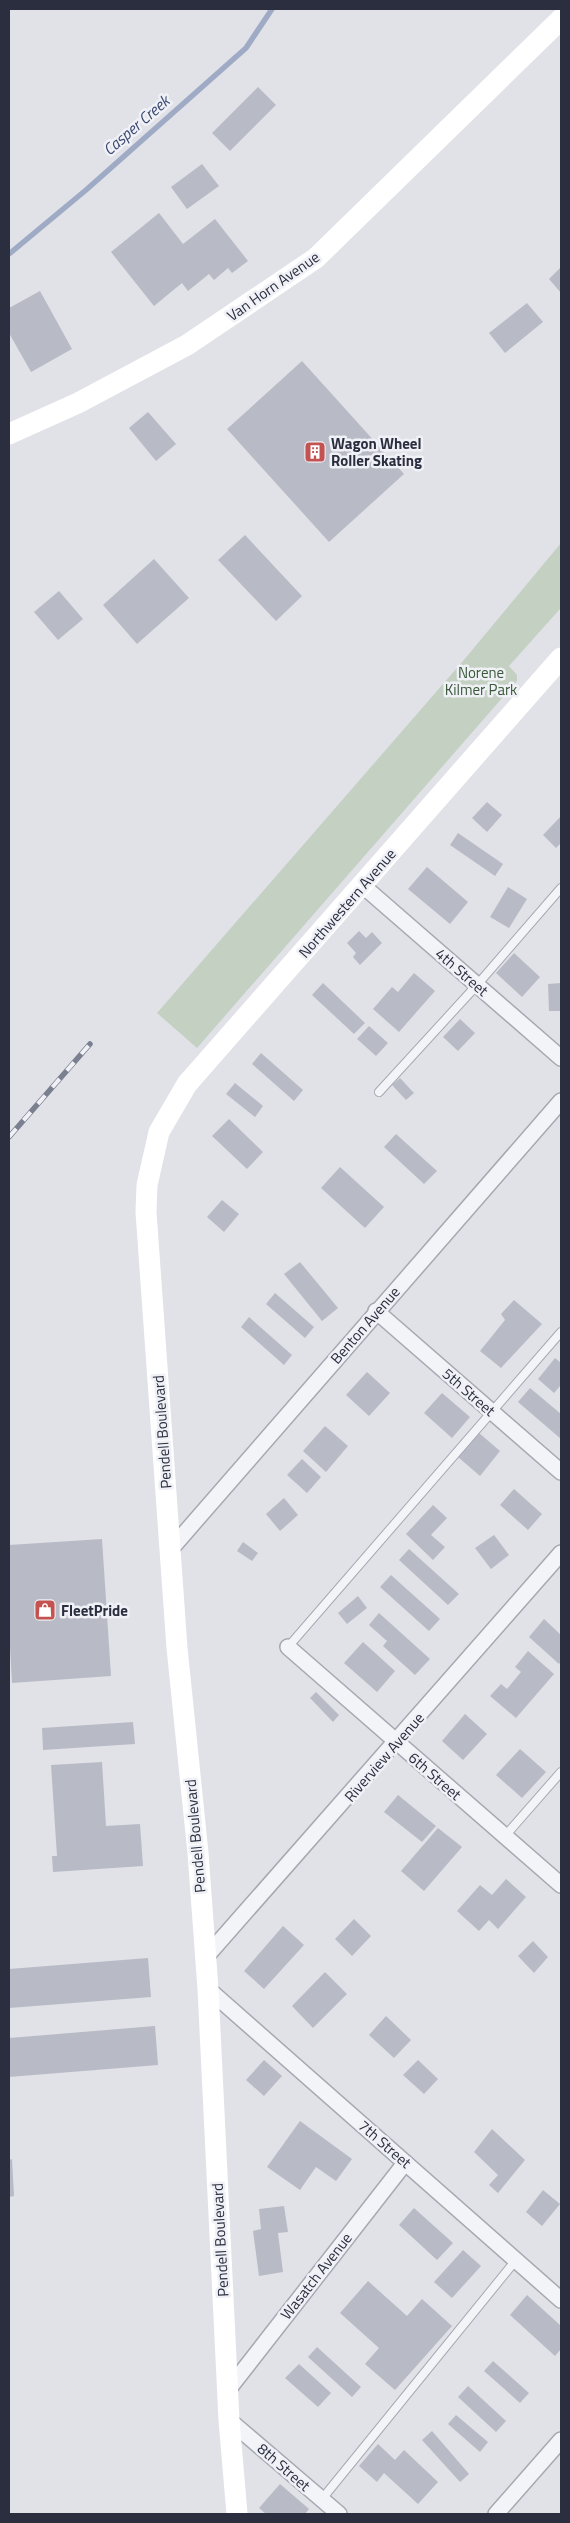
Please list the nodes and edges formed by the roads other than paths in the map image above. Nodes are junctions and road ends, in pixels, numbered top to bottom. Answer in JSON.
{"nodes":[{"id":1,"x":561,"y":19,"type":"edge"},
{"id":2,"x":9,"y":434,"type":"edge"},
{"id":3,"x":561,"y":658,"type":"edge"},
{"id":4,"x":362,"y":886,"type":"junction"},
{"id":5,"x":561,"y":888,"type":"edge"},
{"id":6,"x":477,"y":986,"type":"junction"},
{"id":7,"x":561,"y":1058,"type":"edge"},
{"id":8,"x":379,"y":1092,"type":"dead end"},
{"id":9,"x":561,"y":1101,"type":"edge"},
{"id":10,"x":152,"y":1159,"type":"joint"},
{"id":11,"x":376,"y":1311,"type":"junction"},
{"id":12,"x":561,"y":1332,"type":"edge"},
{"id":13,"x":492,"y":1412,"type":"junction"},
{"id":14,"x":561,"y":1472,"type":"edge"},
{"id":15,"x":170,"y":1550,"type":"junction"},
{"id":16,"x":561,"y":1553,"type":"edge"},
{"id":17,"x":288,"y":1647,"type":"joint"},
{"id":18,"x":396,"y":1743,"type":"junction"},
{"id":19,"x":561,"y":1772,"type":"edge"},
{"id":20,"x":505,"y":1836,"type":"junction"},
{"id":21,"x":561,"y":1885,"type":"edge"},
{"id":22,"x":205,"y":1958,"type":"junction"},
{"id":23,"x":208,"y":1989,"type":"junction"},
{"id":24,"x":405,"y":2162,"type":"junction"},
{"id":25,"x":516,"y":2260,"type":"junction"},
{"id":26,"x":561,"y":2300,"type":"edge"},
{"id":27,"x":228,"y":2390,"type":"junction"},
{"id":28,"x":229,"y":2420,"type":"junction"},
{"id":29,"x":561,"y":2440,"type":"edge"},
{"id":30,"x":322,"y":2499,"type":"junction"},
{"id":31,"x":237,"y":2514,"type":"edge"},
{"id":32,"x":339,"y":2514,"type":"edge"},
{"id":33,"x":496,"y":2514,"type":"edge"}],
"edges":[{"from":1,"to":2,"type":"street","name":"Van Horn Avenue"},
{"from":3,"to":4,"type":"street","name":"Northwestern Avenue"},
{"from":4,"to":6,"type":"street","name":"4th Street"},
{"from":4,"to":10,"type":"street","name":"Northwestern Avenue"},
{"from":5,"to":6,"type":"lane"},
{"from":6,"to":7,"type":"street","name":"4th Street"},
{"from":6,"to":8,"type":"lane"},
{"from":9,"to":11,"type":"street","name":"Benton Avenue"},
{"from":10,"to":15,"type":"street","name":"Pendell Boulevard"},
{"from":11,"to":13,"type":"street","name":"5th Street"},
{"from":11,"to":15,"type":"street","name":"Benton Avenue"},
{"from":12,"to":13,"type":"lane"},
{"from":13,"to":14,"type":"street","name":"5th Street"},
{"from":13,"to":17,"type":"lane"},
{"from":15,"to":22,"type":"street","name":"Pendell Boulevard"},
{"from":16,"to":18,"type":"street","name":"Riverview Avenue"},
{"from":17,"to":18,"type":"street","name":"6th Street"},
{"from":18,"to":20,"type":"street","name":"6th Street"},
{"from":18,"to":22,"type":"street","name":"Riverview Avenue"},
{"from":19,"to":20,"type":"lane"},
{"from":20,"to":21,"type":"street","name":"6th Street"},
{"from":22,"to":23,"type":"street","name":"Pendell Boulevard"},
{"from":23,"to":24,"type":"street","name":"7th Street"},
{"from":23,"to":27,"type":"street","name":"Pendell Boulevard"},
{"from":24,"to":25,"type":"street","name":"7th Street"},
{"from":24,"to":27,"type":"street","name":"Wasatch Avenue"},
{"from":25,"to":26,"type":"street","name":"7th Street"},
{"from":25,"to":30,"type":"lane"},
{"from":27,"to":28,"type":"street","name":"Pendell Boulevard"},
{"from":28,"to":30,"type":"street","name":"8th Street"},
{"from":28,"to":31,"type":"street","name":"Pendell Boulevard"},
{"from":29,"to":33,"type":"street"},
{"from":30,"to":32,"type":"street","name":"8th Street"}]}
